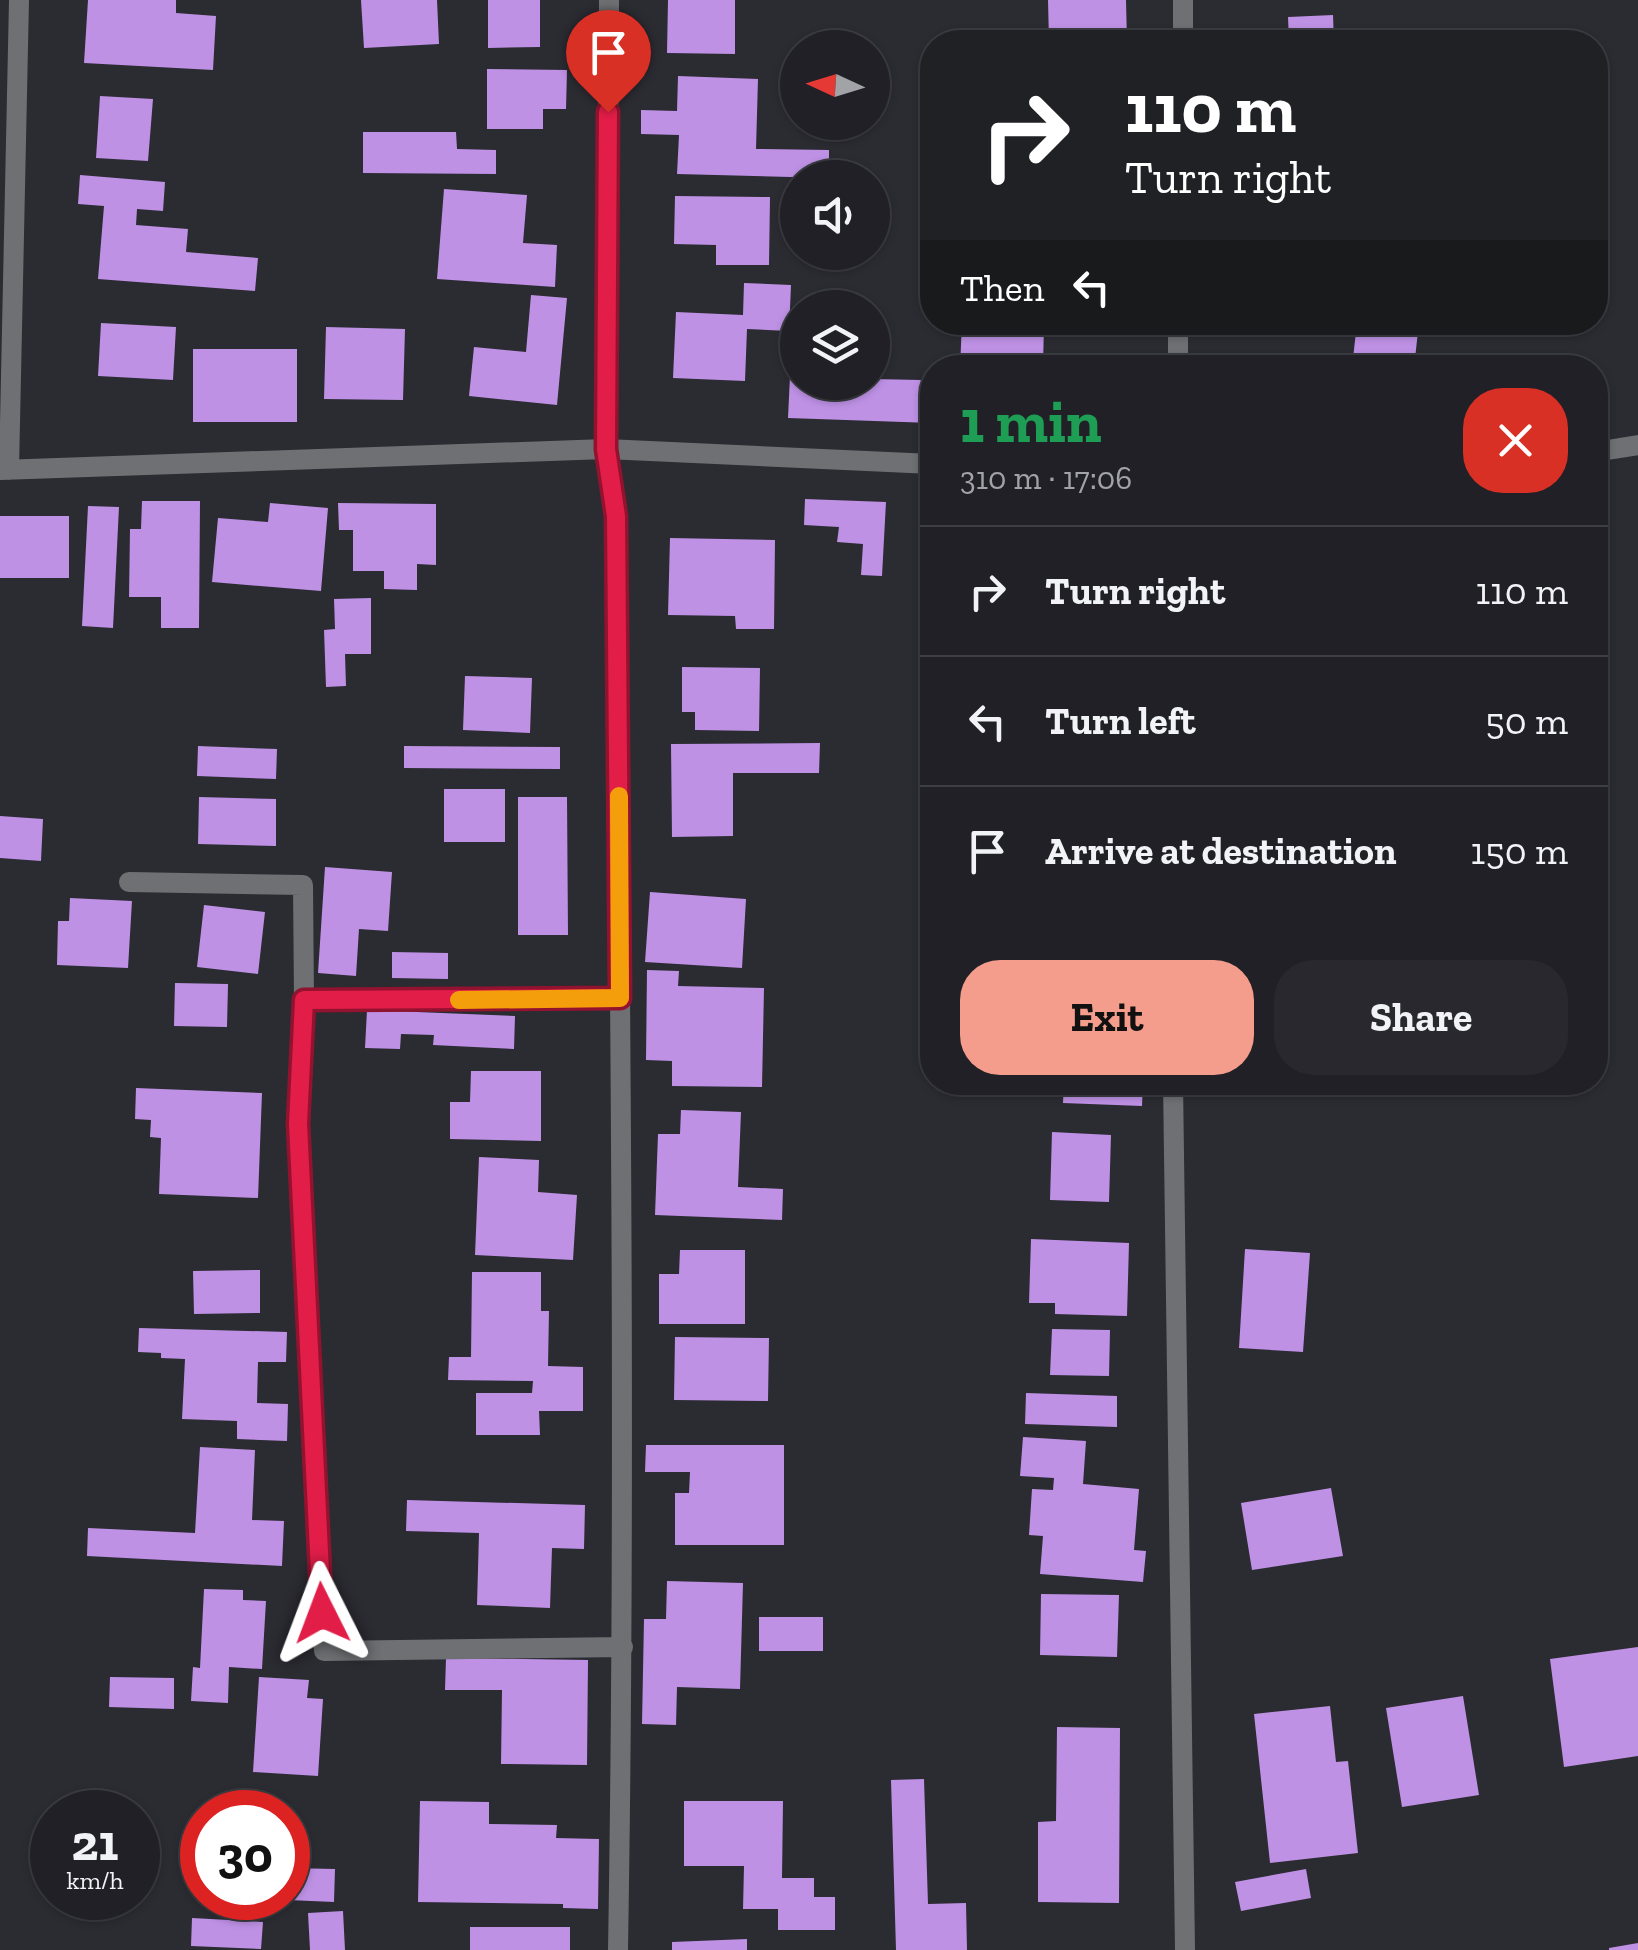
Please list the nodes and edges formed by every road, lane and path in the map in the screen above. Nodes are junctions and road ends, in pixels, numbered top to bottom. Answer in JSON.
{"nodes":[{"id":1,"x":19,"y":0,"type":"edge"},
{"id":2,"x":609,"y":0,"type":"edge"},
{"id":3,"x":1184,"y":0,"type":"edge"},
{"id":4,"x":1183,"y":30,"type":"edge"},
{"id":5,"x":1638,"y":445,"type":"edge"},
{"id":6,"x":606,"y":449,"type":"junction"},
{"id":7,"x":1608,"y":450,"type":"edge"},
{"id":8,"x":920,"y":463,"type":"edge"},
{"id":9,"x":4,"y":470,"type":"edge"},
{"id":10,"x":128,"y":882,"type":"dead end"},
{"id":11,"x":620,"y":998,"type":"junction"},
{"id":12,"x":304,"y":1000,"type":"junction"},
{"id":13,"x":1173,"y":1095,"type":"edge"},
{"id":14,"x":623,"y":1647,"type":"junction"},
{"id":15,"x":618,"y":1950,"type":"edge"},
{"id":16,"x":1186,"y":1950,"type":"edge"}],
"edges":[{"from":1,"to":9,"type":"street"},
{"from":2,"to":6,"type":"street"},
{"from":3,"to":4,"type":"street"},
{"from":5,"to":7,"type":"street"},
{"from":6,"to":8,"type":"street"},
{"from":6,"to":9,"type":"street"},
{"from":6,"to":11,"type":"street"},
{"from":10,"to":12,"type":"street"},
{"from":11,"to":12,"type":"street"},
{"from":11,"to":14,"type":"street"},
{"from":12,"to":14,"type":"street"},
{"from":13,"to":16,"type":"street"},
{"from":14,"to":15,"type":"street"}]}
